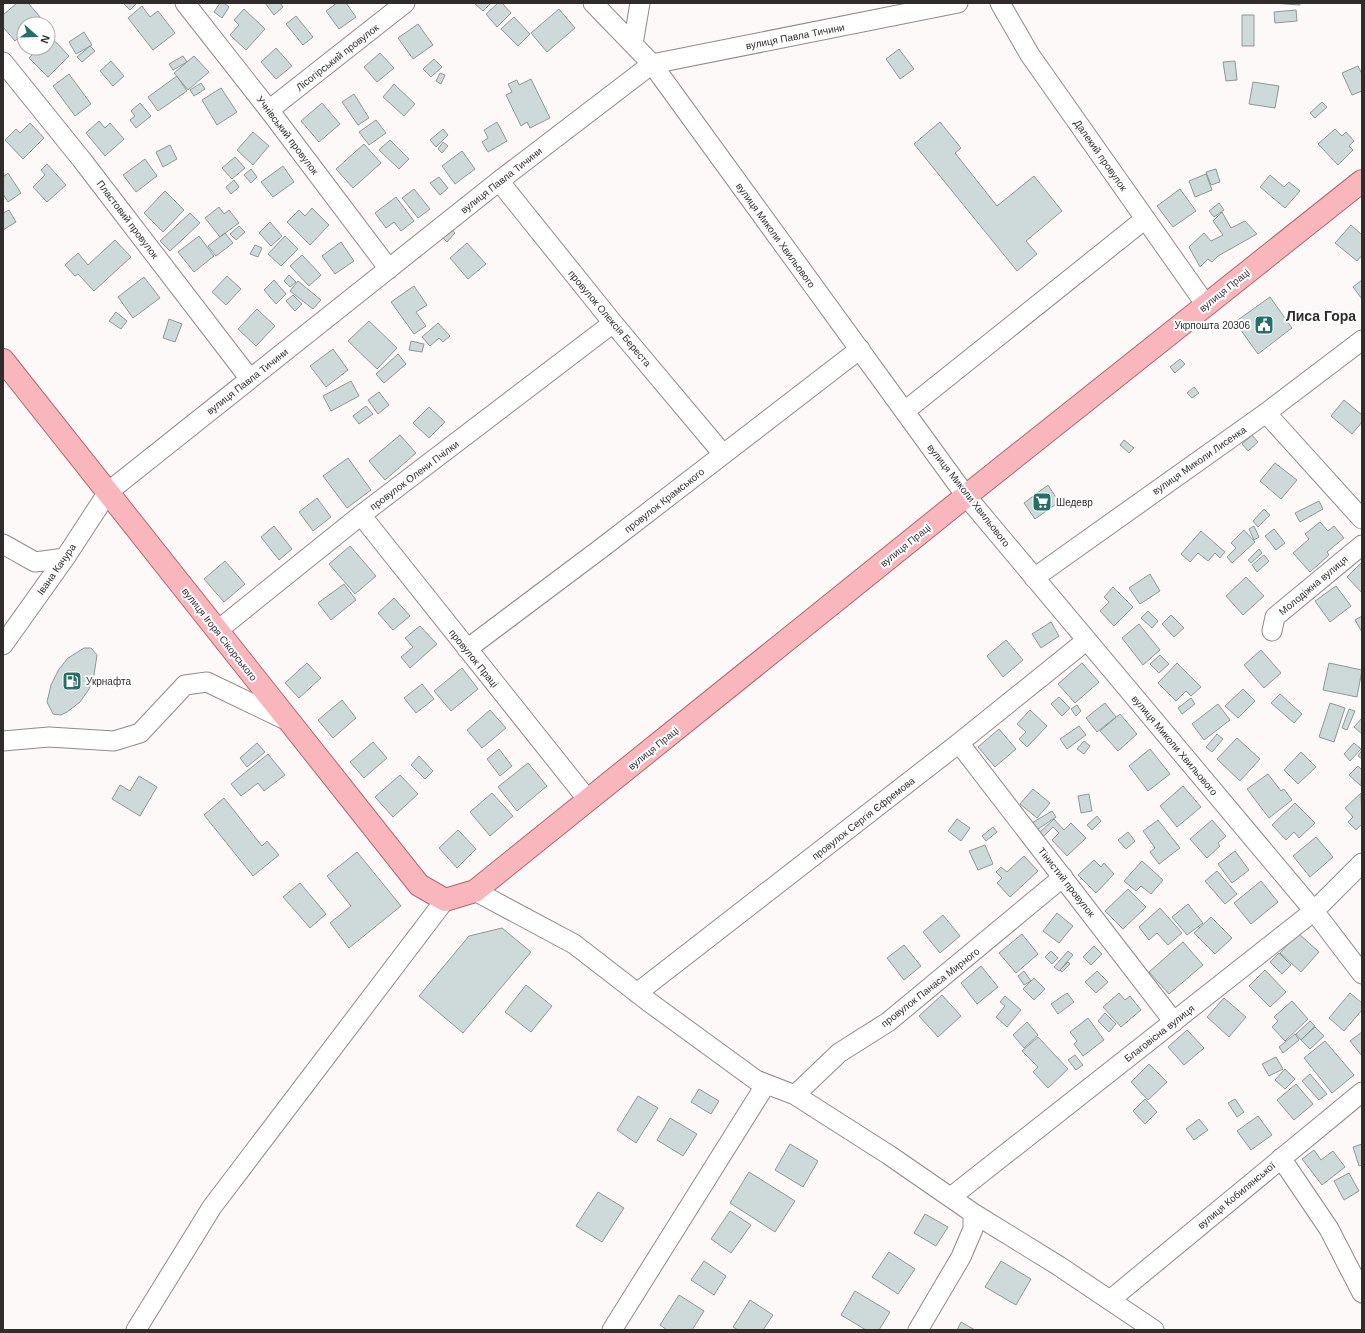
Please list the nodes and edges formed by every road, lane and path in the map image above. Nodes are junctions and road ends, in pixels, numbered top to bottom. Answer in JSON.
{"nodes":[{"id":1,"x":184,"y":3,"type":"edge"},
{"id":2,"x":405,"y":3,"type":"edge"},
{"id":3,"x":593,"y":3,"type":"edge"},
{"id":4,"x":640,"y":3,"type":"edge"},
{"id":5,"x":958,"y":3,"type":"edge"},
{"id":6,"x":1000,"y":3,"type":"edge"},
{"id":7,"x":633,"y":44,"type":"junction"},
{"id":8,"x":3,"y":62,"type":"edge"},
{"id":9,"x":652,"y":64,"type":"junction"},
{"id":10,"x":269,"y":110,"type":"junction"},
{"id":11,"x":499,"y":181,"type":"junction"},
{"id":12,"x":1362,"y":181,"type":"edge"},
{"id":13,"x":1145,"y":219,"type":"junction"},
{"id":14,"x":388,"y":269,"type":"junction"},
{"id":15,"x":1206,"y":305,"type":"junction"},
{"id":16,"x":613,"y":323,"type":"junction"},
{"id":17,"x":1362,"y":340,"type":"edge"},
{"id":18,"x":860,"y":349,"type":"junction"},
{"id":19,"x":3,"y":360,"type":"edge"},
{"id":20,"x":250,"y":379,"type":"junction"},
{"id":21,"x":905,"y":411,"type":"junction"},
{"id":22,"x":1266,"y":413,"type":"junction"},
{"id":23,"x":723,"y":454,"type":"junction"},
{"id":24,"x":108,"y":492,"type":"junction"},
{"id":25,"x":966,"y":496,"type":"junction"},
{"id":26,"x":361,"y":515,"type":"junction"},
{"id":27,"x":1362,"y":519,"type":"edge"},
{"id":28,"x":3,"y":544,"type":"edge"},
{"id":29,"x":1362,"y":545,"type":"edge"},
{"id":30,"x":65,"y":558,"type":"junction"},
{"id":31,"x":1034,"y":578,"type":"junction"},
{"id":32,"x":218,"y":630,"type":"junction"},
{"id":33,"x":1272,"y":631,"type":"dead end"},
{"id":34,"x":1087,"y":640,"type":"junction"},
{"id":35,"x":3,"y":645,"type":"edge"},
{"id":36,"x":467,"y":649,"type":"junction"},
{"id":37,"x":290,"y":722,"type":"junction"},
{"id":38,"x":3,"y":741,"type":"edge"},
{"id":39,"x":959,"y":743,"type":"junction"},
{"id":40,"x":588,"y":800,"type":"junction"},
{"id":41,"x":1362,"y":863,"type":"edge"},
{"id":42,"x":1064,"y":877,"type":"junction"},
{"id":43,"x":475,"y":891,"type":"junction"},
{"id":44,"x":445,"y":900,"type":"junction"},
{"id":45,"x":1314,"y":911,"type":"junction"},
{"id":46,"x":1362,"y":974,"type":"edge"},
{"id":47,"x":637,"y":993,"type":"junction"},
{"id":48,"x":1174,"y":1022,"type":"junction"},
{"id":49,"x":766,"y":1084,"type":"junction"},
{"id":50,"x":1362,"y":1092,"type":"edge"},
{"id":51,"x":795,"y":1095,"type":"junction"},
{"id":52,"x":1281,"y":1158,"type":"junction"},
{"id":53,"x":951,"y":1197,"type":"junction"},
{"id":54,"x":973,"y":1213,"type":"junction"},
{"id":55,"x":1362,"y":1293,"type":"edge"},
{"id":56,"x":1110,"y":1300,"type":"junction"},
{"id":57,"x":136,"y":1330,"type":"edge"},
{"id":58,"x":612,"y":1330,"type":"edge"},
{"id":59,"x":918,"y":1330,"type":"edge"},
{"id":60,"x":1154,"y":1330,"type":"edge"}],
"edges":[{"from":1,"to":10,"type":"street","name":"Учнівський провулок"},
{"from":2,"to":10,"type":"street","name":"Лісогірський провулок"},
{"from":3,"to":7,"type":"street","name":"вулиця Миколи Хвильового"},
{"from":4,"to":7,"type":"street"},
{"from":5,"to":9,"type":"street","name":"вулиця Павла Тичини"},
{"from":6,"to":13,"type":"street","name":"Далекий провулок"},
{"from":7,"to":9,"type":"street","name":"вулиця Миколи Хвильового"},
{"from":8,"to":20,"type":"street","name":"Пластовий провулок"},
{"from":9,"to":11,"type":"street","name":"вулиця Павла Тичини"},
{"from":9,"to":18,"type":"street","name":"вулиця Миколи Хвильового"},
{"from":10,"to":14,"type":"street","name":"Учнівський провулок"},
{"from":11,"to":14,"type":"street","name":"вулиця Павла Тичини"},
{"from":11,"to":16,"type":"street","name":"провулок Олексія Береста"},
{"from":12,"to":15,"type":"main road","name":"вулиця Праці"},
{"from":13,"to":15,"type":"street","name":"Далекий провулок"},
{"from":13,"to":21,"type":"street"},
{"from":14,"to":20,"type":"street","name":"вулиця Павла Тичини"},
{"from":15,"to":25,"type":"main road","name":"вулиця Праці"},
{"from":16,"to":23,"type":"street","name":"провулок Олексія Береста"},
{"from":16,"to":26,"type":"street","name":"провулок Олени Пчілки"},
{"from":17,"to":22,"type":"street","name":"вулиця Миколи Лисенка"},
{"from":18,"to":21,"type":"street","name":"вулиця Миколи Хвильового"},
{"from":18,"to":23,"type":"street","name":"провулок Крамського"},
{"from":19,"to":24,"type":"main road","name":"вулиця Ігоря Сікорського"},
{"from":20,"to":24,"type":"street","name":"вулиця Павла Тичини"},
{"from":21,"to":25,"type":"street","name":"вулиця Миколи Хвильового"},
{"from":22,"to":27,"type":"street"},
{"from":22,"to":31,"type":"street","name":"вулиця Миколи Лисенка"},
{"from":23,"to":36,"type":"street","name":"провулок Крамського"},
{"from":24,"to":30,"type":"street","name":"Івана Качура"},
{"from":24,"to":32,"type":"main road","name":"вулиця Ігоря Сікорського"},
{"from":25,"to":31,"type":"street","name":"вулиця Миколи Хвильового"},
{"from":25,"to":40,"type":"main road","name":"вулиця Праці"},
{"from":26,"to":32,"type":"street","name":"провулок Олени Пчілки"},
{"from":26,"to":36,"type":"street","name":"провулок Праці"},
{"from":28,"to":30,"type":"street"},
{"from":29,"to":33,"type":"street","name":"Молодіжна вулиця"},
{"from":30,"to":35,"type":"street","name":"Івана Качура"},
{"from":31,"to":34,"type":"street","name":"вулиця Миколи Хвильового"},
{"from":32,"to":37,"type":"main road","name":"вулиця Ігоря Сікорського"},
{"from":34,"to":39,"type":"street","name":"провулок Сергія Єфремова"},
{"from":34,"to":45,"type":"street","name":"вулиця Миколи Хвильового"},
{"from":36,"to":40,"type":"street","name":"провулок Праці"},
{"from":37,"to":38,"type":"street"},
{"from":37,"to":44,"type":"main road","name":"вулиця Ігоря Сікорського"},
{"from":39,"to":42,"type":"street","name":"Тінистий провулок"},
{"from":39,"to":47,"type":"street","name":"провулок Сергія Єфремова"},
{"from":40,"to":43,"type":"main road","name":"вулиця Праці"},
{"from":41,"to":45,"type":"street","name":"Благовісна вулиця"},
{"from":42,"to":48,"type":"street","name":"Тінистий провулок"},
{"from":42,"to":51,"type":"street","name":"провулок Панаса Мирного"},
{"from":43,"to":44,"type":"main road","name":"вулиця Праці"},
{"from":43,"to":47,"type":"street"},
{"from":44,"to":57,"type":"street"},
{"from":45,"to":46,"type":"street","name":"вулиця Миколи Хвильового"},
{"from":45,"to":48,"type":"street","name":"Благовісна вулиця"},
{"from":47,"to":49,"type":"street"},
{"from":48,"to":53,"type":"street","name":"Благовісна вулиця"},
{"from":49,"to":51,"type":"street"},
{"from":49,"to":58,"type":"street"},
{"from":50,"to":52,"type":"street","name":"вулиця Кобилянської"},
{"from":51,"to":53,"type":"street"},
{"from":52,"to":55,"type":"street"},
{"from":52,"to":56,"type":"street","name":"вулиця Кобилянської"},
{"from":53,"to":54,"type":"street"},
{"from":54,"to":56,"type":"street"},
{"from":54,"to":59,"type":"street"},
{"from":56,"to":60,"type":"street"}]}
